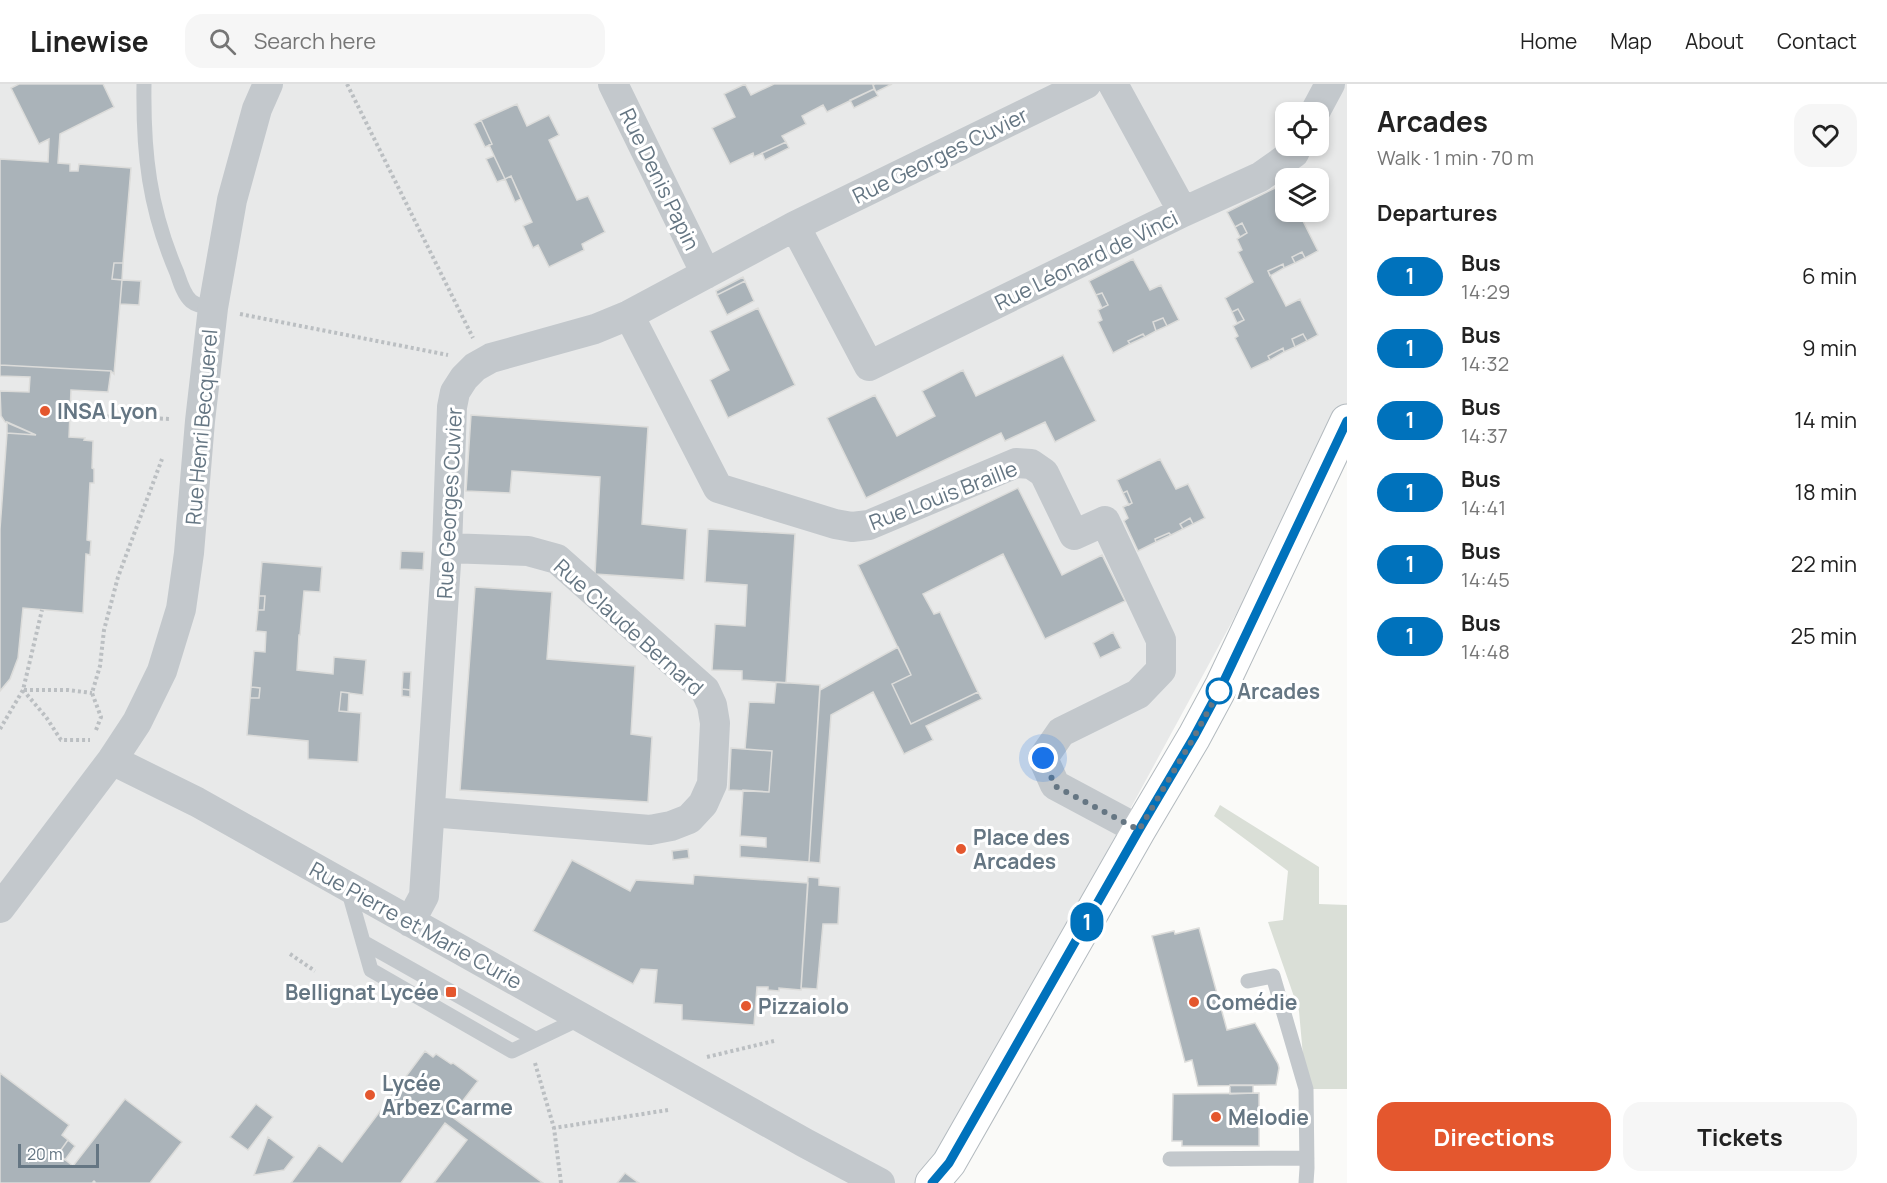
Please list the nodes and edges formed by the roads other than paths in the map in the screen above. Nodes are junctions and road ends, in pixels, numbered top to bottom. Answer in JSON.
{"nodes":[{"id":1,"x":144,"y":84,"type":"edge"},
{"id":2,"x":268,"y":84,"type":"edge"},
{"id":3,"x":613,"y":84,"type":"edge"},
{"id":4,"x":1086,"y":84,"type":"edge"},
{"id":5,"x":1113,"y":84,"type":"edge"},
{"id":6,"x":1330,"y":84,"type":"edge"},
{"id":7,"x":1320,"y":102,"type":"edge"},
{"id":8,"x":1290,"y":156,"type":"edge"},
{"id":9,"x":1183,"y":212,"type":"junction"},
{"id":10,"x":795,"y":226,"type":"junction"},
{"id":11,"x":706,"y":274,"type":"junction"},
{"id":12,"x":213,"y":308,"type":"junction"},
{"id":13,"x":629,"y":315,"type":"junction"},
{"id":14,"x":1347,"y":421,"type":"edge"},
{"id":15,"x":447,"y":548,"type":"junction"},
{"id":16,"x":112,"y":760,"type":"junction"},
{"id":17,"x":430,"y":812,"type":"junction"},
{"id":18,"x":1139,"y":830,"type":"junction"},
{"id":19,"x":347,"y":886,"type":"junction"},
{"id":20,"x":0,"y":908,"type":"edge"},
{"id":21,"x":410,"y":922,"type":"junction"},
{"id":22,"x":363,"y":942,"type":"junction"},
{"id":23,"x":1248,"y":981,"type":"dead end"},
{"id":24,"x":581,"y":1018,"type":"junction"},
{"id":25,"x":528,"y":1042,"type":"junction"},
{"id":26,"x":1307,"y":1158,"type":"junction"},
{"id":27,"x":1170,"y":1159,"type":"dead end"},
{"id":28,"x":934,"y":1182,"type":"edge"},
{"id":29,"x":880,"y":1183,"type":"edge"},
{"id":30,"x":1306,"y":1183,"type":"edge"}],
"edges":[{"from":1,"to":12,"type":"lane"},
{"from":2,"to":12,"type":"street","name":"Rue Henri Becquerel"},
{"from":3,"to":11,"type":"street","name":"Rue Denis Papin"},
{"from":4,"to":10,"type":"street","name":"Rue Georges Cuvier"},
{"from":5,"to":9,"type":"street"},
{"from":6,"to":7,"type":"street"},
{"from":8,"to":9,"type":"street","name":"Rue Léonard de Vinci"},
{"from":9,"to":10,"type":"street","name":"Rue Léonard de Vinci"},
{"from":10,"to":11,"type":"street","name":"Rue Georges Cuvier"},
{"from":11,"to":13,"type":"street","name":"Rue Georges Cuvier"},
{"from":12,"to":16,"type":"street","name":"Rue Henri Becquerel"},
{"from":13,"to":15,"type":"street","name":"Rue Georges Cuvier"},
{"from":13,"to":18,"type":"street","name":"Rue Louis Braille"},
{"from":14,"to":18,"type":"main road"},
{"from":15,"to":17,"type":"street","name":"Rue Georges Cuvier"},
{"from":15,"to":17,"type":"street","name":"Rue Claude Bernard"},
{"from":16,"to":19,"type":"street","name":"Rue Pierre et Marie Curie"},
{"from":16,"to":20,"type":"street"},
{"from":17,"to":21,"type":"street","name":"Rue Georges Cuvier"},
{"from":18,"to":28,"type":"main road"},
{"from":19,"to":21,"type":"street","name":"Rue Pierre et Marie Curie"},
{"from":19,"to":22,"type":"lane"},
{"from":21,"to":24,"type":"street","name":"Rue Pierre et Marie Curie"},
{"from":22,"to":25,"type":"lane"},
{"from":22,"to":25,"type":"lane"},
{"from":23,"to":26,"type":"lane"},
{"from":24,"to":25,"type":"lane"},
{"from":24,"to":29,"type":"street","name":"Rue Pierre et Marie Curie"},
{"from":26,"to":27,"type":"lane"},
{"from":26,"to":30,"type":"lane"}]}
